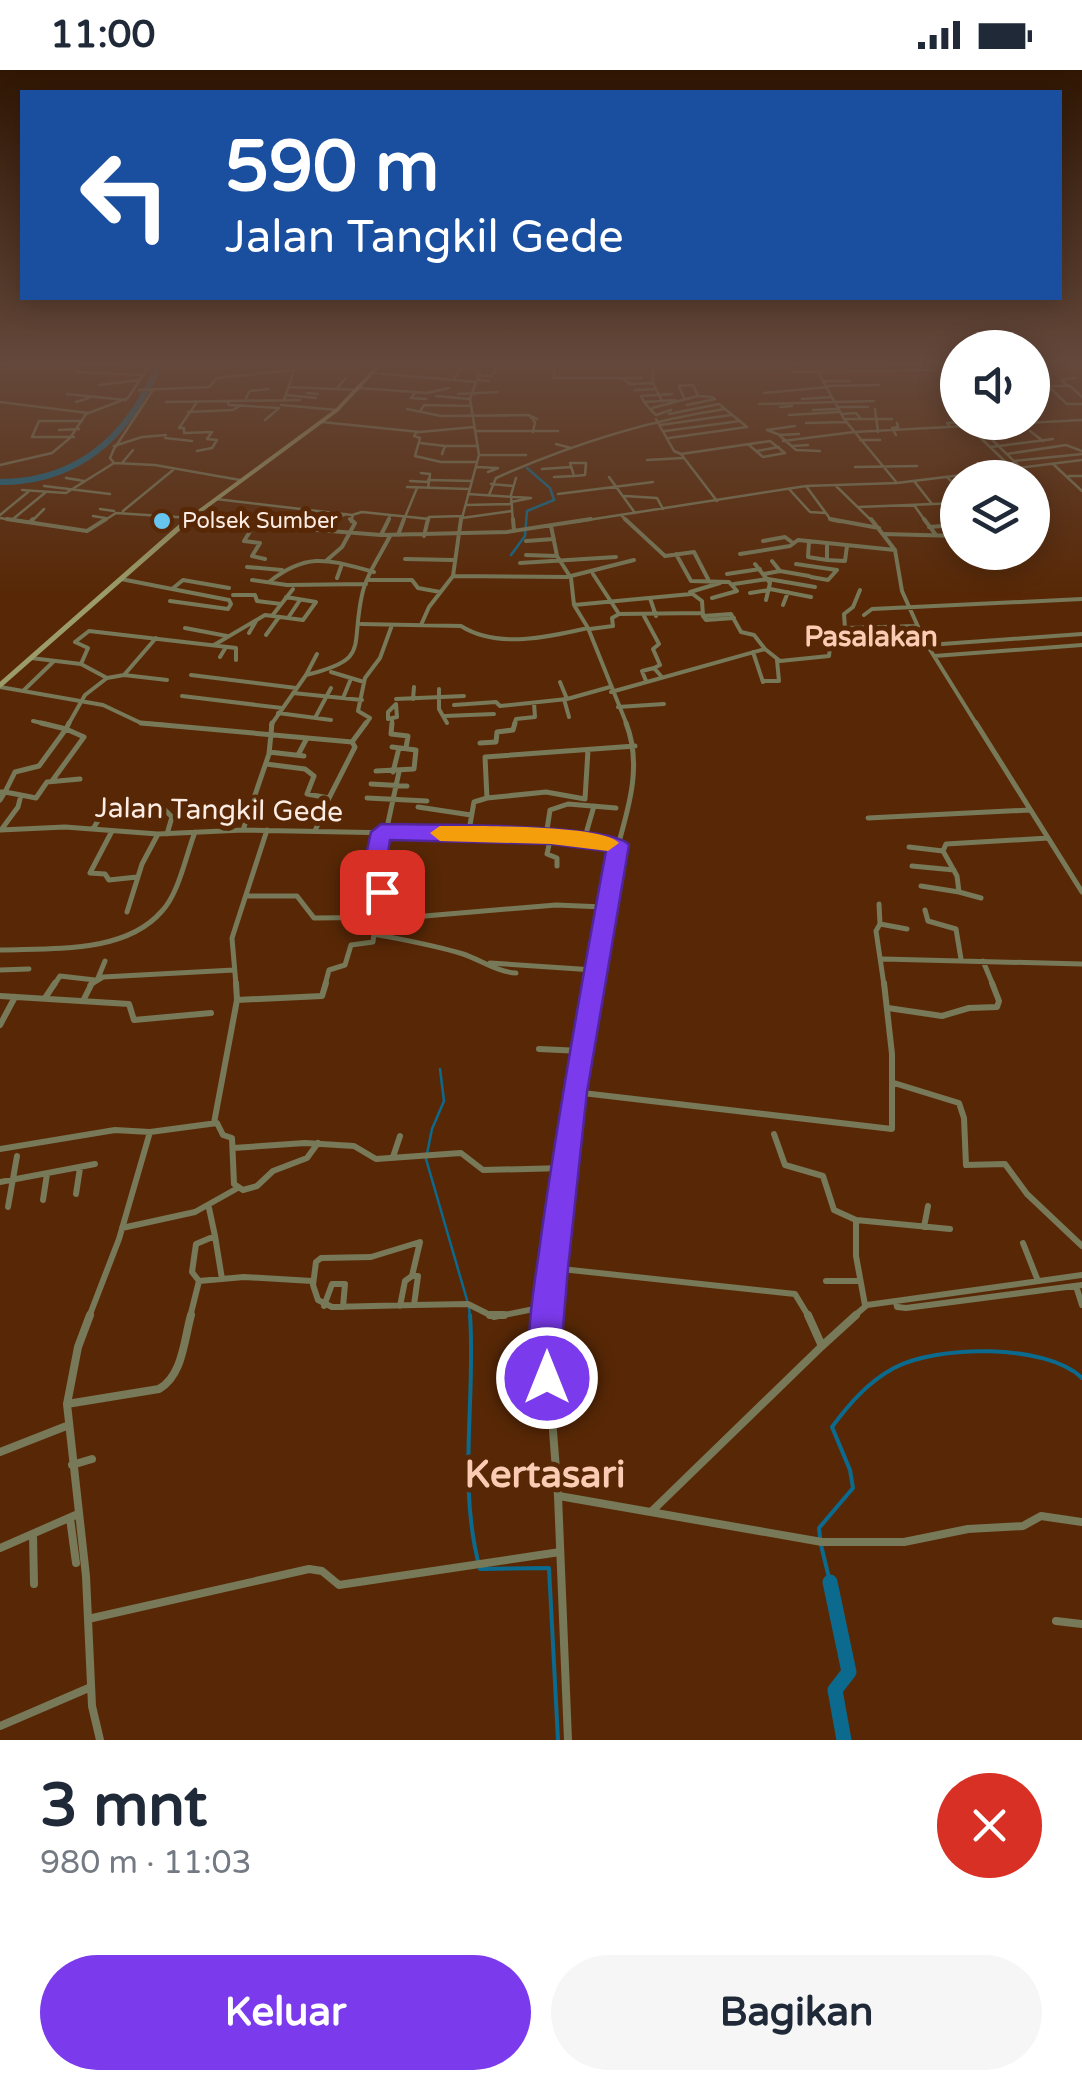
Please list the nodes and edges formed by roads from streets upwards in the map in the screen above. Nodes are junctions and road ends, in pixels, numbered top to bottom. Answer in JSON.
{"nodes":[{"id":1,"x":669,"y":438,"type":"edge"},
{"id":2,"x":72,"y":439,"type":"edge"},
{"id":3,"x":120,"y":439,"type":"edge"},
{"id":4,"x":137,"y":439,"type":"edge"},
{"id":5,"x":173,"y":439,"type":"edge"},
{"id":6,"x":207,"y":439,"type":"edge"},
{"id":7,"x":297,"y":439,"type":"edge"},
{"id":8,"x":420,"y":439,"type":"edge"},
{"id":9,"x":477,"y":439,"type":"edge"},
{"id":10,"x":593,"y":439,"type":"edge"},
{"id":11,"x":804,"y":439,"type":"joint"},
{"id":12,"x":817,"y":439,"type":"edge"},
{"id":13,"x":860,"y":440,"type":"joint"},
{"id":14,"x":880,"y":440,"type":"dead end"},
{"id":15,"x":984,"y":440,"type":"edge"},
{"id":16,"x":993,"y":440,"type":"edge"},
{"id":17,"x":1010,"y":440,"type":"edge"},
{"id":18,"x":1029,"y":440,"type":"edge"},
{"id":19,"x":1053,"y":440,"type":"dead end"},
{"id":20,"x":192,"y":441,"type":"dead end"},
{"id":21,"x":782,"y":441,"type":"joint"},
{"id":22,"x":1043,"y":441,"type":"joint"},
{"id":23,"x":1032,"y":442,"type":"junction"},
{"id":24,"x":419,"y":443,"type":"junction"},
{"id":25,"x":556,"y":444,"type":"dead end"},
{"id":26,"x":749,"y":444,"type":"junction"},
{"id":27,"x":1015,"y":444,"type":"junction"},
{"id":28,"x":114,"y":446,"type":"junction"},
{"id":29,"x":445,"y":446,"type":"junction"},
{"id":30,"x":478,"y":446,"type":"junction"},
{"id":31,"x":792,"y":446,"type":"junction"},
{"id":32,"x":999,"y":446,"type":"junction"},
{"id":33,"x":570,"y":447,"type":"junction"},
{"id":34,"x":779,"y":447,"type":"junction"},
{"id":35,"x":991,"y":447,"type":"junction"},
{"id":36,"x":1044,"y":449,"type":"junction"},
{"id":37,"x":133,"y":450,"type":"dead end"},
{"id":38,"x":197,"y":451,"type":"dead end"},
{"id":39,"x":755,"y":451,"type":"junction"},
{"id":40,"x":1082,"y":452,"type":"edge"},
{"id":41,"x":442,"y":454,"type":"dead end"},
{"id":42,"x":681,"y":454,"type":"junction"},
{"id":43,"x":1007,"y":454,"type":"junction"},
{"id":44,"x":479,"y":455,"type":"junction"},
{"id":45,"x":526,"y":455,"type":"dead end"},
{"id":46,"x":686,"y":459,"type":"junction"},
{"id":47,"x":647,"y":460,"type":"dead end"},
{"id":48,"x":1004,"y":460,"type":"edge"},
{"id":49,"x":1013,"y":460,"type":"edge"},
{"id":50,"x":1022,"y":460,"type":"edge"},
{"id":51,"x":1082,"y":460,"type":"edge"},
{"id":52,"x":114,"y":462,"type":"junction"},
{"id":53,"x":122,"y":463,"type":"junction"},
{"id":54,"x":477,"y":464,"type":"junction"},
{"id":55,"x":1050,"y":464,"type":"edge"},
{"id":56,"x":1053,"y":464,"type":"junction"},
{"id":57,"x":0,"y":465,"type":"edge"},
{"id":58,"x":917,"y":466,"type":"dead end"},
{"id":59,"x":571,"y":467,"type":"junction"},
{"id":60,"x":855,"y":467,"type":"dead end"},
{"id":61,"x":174,"y":468,"type":"junction"},
{"id":62,"x":888,"y":469,"type":"junction"},
{"id":63,"x":444,"y":471,"type":"dead end"},
{"id":64,"x":488,"y":472,"type":"dead end"},
{"id":65,"x":421,"y":473,"type":"dead end"},
{"id":66,"x":585,"y":475,"type":"junction"},
{"id":67,"x":574,"y":476,"type":"junction"},
{"id":68,"x":1066,"y":476,"type":"junction"},
{"id":69,"x":1082,"y":476,"type":"edge"},
{"id":70,"x":609,"y":477,"type":"dead end"},
{"id":71,"x":516,"y":478,"type":"dead end"},
{"id":72,"x":940,"y":478,"type":"edge"},
{"id":73,"x":240,"y":480,"type":"junction"},
{"id":74,"x":443,"y":480,"type":"junction"},
{"id":75,"x":410,"y":481,"type":"dead end"},
{"id":76,"x":472,"y":481,"type":"junction"},
{"id":77,"x":653,"y":482,"type":"dead end"},
{"id":78,"x":914,"y":482,"type":"junction"},
{"id":79,"x":428,"y":483,"type":"junction"},
{"id":80,"x":897,"y":483,"type":"junction"},
{"id":81,"x":490,"y":484,"type":"junction"},
{"id":82,"x":835,"y":485,"type":"junction"},
{"id":83,"x":513,"y":486,"type":"junction"},
{"id":84,"x":806,"y":486,"type":"junction"},
{"id":85,"x":617,"y":487,"type":"junction"},
{"id":86,"x":407,"y":488,"type":"dead end"},
{"id":87,"x":417,"y":488,"type":"junction"},
{"id":88,"x":45,"y":489,"type":"junction"},
{"id":89,"x":73,"y":489,"type":"junction"},
{"id":90,"x":788,"y":489,"type":"junction"},
{"id":91,"x":22,"y":490,"type":"dead end"},
{"id":92,"x":31,"y":490,"type":"junction"},
{"id":93,"x":594,"y":490,"type":"junction"},
{"id":94,"x":469,"y":492,"type":"junction"},
{"id":95,"x":1082,"y":492,"type":"edge"},
{"id":96,"x":110,"y":494,"type":"dead end"},
{"id":97,"x":558,"y":494,"type":"dead end"},
{"id":98,"x":565,"y":494,"type":"junction"},
{"id":99,"x":489,"y":495,"type":"junction"},
{"id":100,"x":510,"y":495,"type":"junction"},
{"id":101,"x":625,"y":496,"type":"junction"},
{"id":102,"x":216,"y":499,"type":"junction"},
{"id":103,"x":570,"y":501,"type":"dead end"},
{"id":104,"x":717,"y":501,"type":"junction"},
{"id":105,"x":14,"y":503,"type":"junction"},
{"id":106,"x":512,"y":503,"type":"junction"},
{"id":107,"x":0,"y":504,"type":"edge"},
{"id":108,"x":932,"y":504,"type":"junction"},
{"id":109,"x":940,"y":504,"type":"edge"},
{"id":110,"x":466,"y":505,"type":"junction"},
{"id":111,"x":914,"y":506,"type":"junction"},
{"id":112,"x":856,"y":507,"type":"junction"},
{"id":113,"x":44,"y":509,"type":"dead end"},
{"id":114,"x":100,"y":509,"type":"dead end"},
{"id":115,"x":663,"y":509,"type":"junction"},
{"id":116,"x":512,"y":511,"type":"junction"},
{"id":117,"x":122,"y":512,"type":"junction"},
{"id":118,"x":827,"y":512,"type":"junction"},
{"id":119,"x":635,"y":513,"type":"junction"},
{"id":120,"x":346,"y":514,"type":"junction"},
{"id":121,"x":353,"y":514,"type":"junction"},
{"id":122,"x":621,"y":515,"type":"junction"},
{"id":123,"x":93,"y":516,"type":"dead end"},
{"id":124,"x":391,"y":516,"type":"junction"},
{"id":125,"x":0,"y":517,"type":"edge"},
{"id":126,"x":462,"y":517,"type":"junction"},
{"id":127,"x":105,"y":518,"type":"junction"},
{"id":128,"x":406,"y":518,"type":"junction"},
{"id":129,"x":191,"y":519,"type":"junction"},
{"id":130,"x":428,"y":519,"type":"junction"},
{"id":131,"x":12,"y":520,"type":"junction"},
{"id":132,"x":30,"y":522,"type":"junction"},
{"id":133,"x":254,"y":525,"type":"junction"},
{"id":134,"x":940,"y":525,"type":"edge"},
{"id":135,"x":551,"y":526,"type":"junction"},
{"id":136,"x":929,"y":527,"type":"junction"},
{"id":137,"x":879,"y":528,"type":"junction"},
{"id":138,"x":324,"y":531,"type":"junction"},
{"id":139,"x":514,"y":531,"type":"junction"},
{"id":140,"x":349,"y":532,"type":"junction"},
{"id":141,"x":884,"y":534,"type":"junction"},
{"id":142,"x":382,"y":535,"type":"junction"},
{"id":143,"x":390,"y":535,"type":"junction"},
{"id":144,"x":398,"y":535,"type":"junction"},
{"id":145,"x":459,"y":535,"type":"junction"},
{"id":146,"x":936,"y":535,"type":"junction"},
{"id":147,"x":940,"y":535,"type":"edge"},
{"id":148,"x":424,"y":536,"type":"junction"},
{"id":149,"x":554,"y":539,"type":"junction"},
{"id":150,"x":763,"y":540,"type":"dead end"},
{"id":151,"x":526,"y":541,"type":"dead end"},
{"id":152,"x":809,"y":541,"type":"junction"},
{"id":153,"x":793,"y":543,"type":"junction"},
{"id":154,"x":827,"y":543,"type":"junction"},
{"id":155,"x":852,"y":546,"type":"junction"},
{"id":156,"x":895,"y":550,"type":"junction"},
{"id":157,"x":676,"y":554,"type":"junction"},
{"id":158,"x":740,"y":554,"type":"dead end"},
{"id":159,"x":526,"y":555,"type":"dead end"},
{"id":160,"x":800,"y":556,"type":"dead end"},
{"id":161,"x":616,"y":557,"type":"dead end"},
{"id":162,"x":540,"y":558,"type":"junction"},
{"id":163,"x":559,"y":558,"type":"junction"},
{"id":164,"x":808,"y":558,"type":"junction"},
{"id":165,"x":264,"y":559,"type":"dead end"},
{"id":166,"x":405,"y":559,"type":"dead end"},
{"id":167,"x":327,"y":560,"type":"junction"},
{"id":168,"x":453,"y":560,"type":"junction"},
{"id":169,"x":634,"y":560,"type":"dead end"},
{"id":170,"x":772,"y":560,"type":"dead end"},
{"id":171,"x":826,"y":560,"type":"junction"},
{"id":172,"x":838,"y":562,"type":"junction"},
{"id":173,"x":520,"y":563,"type":"dead end"},
{"id":174,"x":342,"y":564,"type":"junction"},
{"id":175,"x":756,"y":564,"type":"dead end"},
{"id":176,"x":796,"y":564,"type":"dead end"},
{"id":177,"x":247,"y":567,"type":"dead end"},
{"id":178,"x":282,"y":570,"type":"junction"},
{"id":179,"x":837,"y":570,"type":"junction"},
{"id":180,"x":780,"y":571,"type":"junction"},
{"id":181,"x":374,"y":572,"type":"junction"},
{"id":182,"x":592,"y":574,"type":"junction"},
{"id":183,"x":727,"y":574,"type":"dead end"},
{"id":184,"x":764,"y":574,"type":"junction"},
{"id":185,"x":453,"y":576,"type":"junction"},
{"id":186,"x":118,"y":578,"type":"junction"},
{"id":187,"x":337,"y":578,"type":"dead end"},
{"id":188,"x":571,"y":578,"type":"junction"},
{"id":189,"x":708,"y":579,"type":"junction"},
{"id":190,"x":252,"y":580,"type":"dead end"},
{"id":191,"x":269,"y":582,"type":"junction"},
{"id":192,"x":367,"y":582,"type":"junction"},
{"id":193,"x":720,"y":583,"type":"junction"},
{"id":194,"x":732,"y":584,"type":"junction"},
{"id":195,"x":213,"y":585,"type":"junction"},
{"id":196,"x":815,"y":587,"type":"dead end"},
{"id":197,"x":229,"y":588,"type":"dead end"},
{"id":198,"x":172,"y":589,"type":"junction"},
{"id":199,"x":293,"y":589,"type":"dead end"},
{"id":200,"x":770,"y":590,"type":"junction"},
{"id":201,"x":860,"y":590,"type":"dead end"},
{"id":202,"x":440,"y":592,"type":"junction"},
{"id":203,"x":788,"y":592,"type":"junction"},
{"id":204,"x":750,"y":593,"type":"dead end"},
{"id":205,"x":691,"y":594,"type":"junction"},
{"id":206,"x":204,"y":595,"type":"junction"},
{"id":207,"x":233,"y":595,"type":"dead end"},
{"id":208,"x":811,"y":596,"type":"dead end"},
{"id":209,"x":286,"y":597,"type":"junction"},
{"id":210,"x":650,"y":598,"type":"junction"},
{"id":211,"x":712,"y":598,"type":"dead end"},
{"id":212,"x":1082,"y":599,"type":"edge"},
{"id":213,"x":258,"y":600,"type":"junction"},
{"id":214,"x":301,"y":600,"type":"junction"},
{"id":215,"x":609,"y":600,"type":"junction"},
{"id":216,"x":766,"y":600,"type":"dead end"},
{"id":217,"x":170,"y":601,"type":"dead end"},
{"id":218,"x":274,"y":603,"type":"junction"},
{"id":219,"x":281,"y":604,"type":"junction"},
{"id":220,"x":574,"y":605,"type":"junction"},
{"id":221,"x":784,"y":605,"type":"dead end"},
{"id":222,"x":194,"y":606,"type":"junction"},
{"id":223,"x":909,"y":608,"type":"junction"},
{"id":224,"x":250,"y":612,"type":"dead end"},
{"id":225,"x":619,"y":614,"type":"junction"},
{"id":226,"x":702,"y":614,"type":"junction"},
{"id":227,"x":864,"y":615,"type":"dead end"},
{"id":228,"x":268,"y":616,"type":"junction"},
{"id":229,"x":644,"y":616,"type":"junction"},
{"id":230,"x":656,"y":616,"type":"junction"},
{"id":231,"x":279,"y":617,"type":"junction"},
{"id":232,"x":288,"y":618,"type":"junction"},
{"id":233,"x":296,"y":620,"type":"junction"},
{"id":234,"x":256,"y":621,"type":"junction"},
{"id":235,"x":361,"y":624,"type":"junction"},
{"id":236,"x":392,"y":625,"type":"junction"},
{"id":237,"x":421,"y":626,"type":"junction"},
{"id":238,"x":918,"y":626,"type":"junction"},
{"id":239,"x":867,"y":627,"type":"junction"},
{"id":240,"x":63,"y":628,"type":"junction"},
{"id":241,"x":184,"y":628,"type":"dead end"},
{"id":242,"x":290,"y":628,"type":"dead end"},
{"id":243,"x":588,"y":629,"type":"junction"},
{"id":244,"x":87,"y":632,"type":"junction"},
{"id":245,"x":249,"y":633,"type":"dead end"},
{"id":246,"x":266,"y":634,"type":"dead end"},
{"id":247,"x":1082,"y":634,"type":"edge"},
{"id":248,"x":227,"y":636,"type":"junction"},
{"id":249,"x":156,"y":638,"type":"junction"},
{"id":250,"x":214,"y":645,"type":"junction"},
{"id":251,"x":928,"y":646,"type":"junction"},
{"id":252,"x":1082,"y":646,"type":"edge"},
{"id":253,"x":226,"y":647,"type":"junction"},
{"id":254,"x":764,"y":649,"type":"junction"},
{"id":255,"x":753,"y":652,"type":"junction"},
{"id":256,"x":318,"y":654,"type":"dead end"},
{"id":257,"x":934,"y":656,"type":"junction"},
{"id":258,"x":220,"y":657,"type":"dead end"},
{"id":259,"x":31,"y":658,"type":"junction"},
{"id":260,"x":236,"y":660,"type":"dead end"},
{"id":261,"x":777,"y":660,"type":"junction"},
{"id":262,"x":54,"y":662,"type":"junction"},
{"id":263,"x":81,"y":664,"type":"junction"},
{"id":264,"x":654,"y":668,"type":"junction"},
{"id":265,"x":328,"y":672,"type":"junction"},
{"id":266,"x":124,"y":675,"type":"junction"},
{"id":267,"x":191,"y":675,"type":"dead end"},
{"id":268,"x":306,"y":676,"type":"junction"},
{"id":269,"x":661,"y":676,"type":"junction"},
{"id":270,"x":107,"y":678,"type":"junction"},
{"id":271,"x":167,"y":680,"type":"dead end"},
{"id":272,"x":350,"y":681,"type":"junction"},
{"id":273,"x":364,"y":682,"type":"junction"},
{"id":274,"x":560,"y":682,"type":"dead end"},
{"id":275,"x":646,"y":682,"type":"junction"},
{"id":276,"x":0,"y":686,"type":"edge"},
{"id":277,"x":414,"y":687,"type":"dead end"},
{"id":278,"x":8,"y":688,"type":"junction"},
{"id":279,"x":331,"y":688,"type":"dead end"},
{"id":280,"x":458,"y":688,"type":"dead end"},
{"id":281,"x":439,"y":689,"type":"dead end"},
{"id":282,"x":610,"y":689,"type":"junction"},
{"id":283,"x":295,"y":691,"type":"junction"},
{"id":284,"x":24,"y":692,"type":"junction"},
{"id":285,"x":397,"y":692,"type":"dead end"},
{"id":286,"x":0,"y":696,"type":"edge"},
{"id":287,"x":182,"y":696,"type":"dead end"},
{"id":288,"x":458,"y":696,"type":"junction"},
{"id":289,"x":326,"y":698,"type":"junction"},
{"id":290,"x":343,"y":698,"type":"junction"},
{"id":291,"x":413,"y":698,"type":"junction"},
{"id":292,"x":437,"y":698,"type":"junction"},
{"id":293,"x":565,"y":699,"type":"junction"},
{"id":294,"x":362,"y":700,"type":"junction"},
{"id":295,"x":78,"y":702,"type":"junction"},
{"id":296,"x":396,"y":702,"type":"junction"},
{"id":297,"x":534,"y":703,"type":"junction"},
{"id":298,"x":664,"y":704,"type":"dead end"},
{"id":299,"x":454,"y":707,"type":"junction"},
{"id":300,"x":618,"y":707,"type":"junction"},
{"id":301,"x":439,"y":709,"type":"junction"},
{"id":302,"x":280,"y":710,"type":"junction"},
{"id":303,"x":494,"y":714,"type":"dead end"},
{"id":304,"x":444,"y":716,"type":"junction"},
{"id":305,"x":454,"y":716,"type":"junction"},
{"id":306,"x":569,"y":717,"type":"dead end"},
{"id":307,"x":315,"y":718,"type":"junction"},
{"id":308,"x":331,"y":720,"type":"dead end"},
{"id":309,"x":32,"y":722,"type":"dead end"},
{"id":310,"x":446,"y":723,"type":"dead end"},
{"id":311,"x":66,"y":729,"type":"junction"},
{"id":312,"x":267,"y":735,"type":"junction"},
{"id":313,"x":307,"y":738,"type":"junction"},
{"id":314,"x":352,"y":742,"type":"junction"},
{"id":315,"x":480,"y":743,"type":"dead end"},
{"id":316,"x":635,"y":746,"type":"junction"},
{"id":317,"x":399,"y":747,"type":"junction"},
{"id":318,"x":588,"y":750,"type":"junction"},
{"id":319,"x":269,"y":752,"type":"junction"},
{"id":320,"x":266,"y":764,"type":"junction"},
{"id":321,"x":376,"y":771,"type":"dead end"},
{"id":322,"x":396,"y":772,"type":"junction"},
{"id":323,"x":80,"y":779,"type":"dead end"},
{"id":324,"x":52,"y":781,"type":"junction"},
{"id":325,"x":372,"y":784,"type":"dead end"},
{"id":326,"x":396,"y":785,"type":"junction"},
{"id":327,"x":406,"y":786,"type":"dead end"},
{"id":328,"x":3,"y":792,"type":"edge"},
{"id":329,"x":328,"y":798,"type":"junction"},
{"id":330,"x":367,"y":798,"type":"dead end"},
{"id":331,"x":487,"y":798,"type":"junction"},
{"id":332,"x":20,"y":799,"type":"junction"},
{"id":333,"x":393,"y":799,"type":"junction"},
{"id":334,"x":0,"y":800,"type":"edge"},
{"id":335,"x":427,"y":801,"type":"dead end"},
{"id":336,"x":594,"y":806,"type":"junction"},
{"id":337,"x":418,"y":807,"type":"dead end"},
{"id":338,"x":119,"y":808,"type":"dead end"},
{"id":339,"x":163,"y":808,"type":"dead end"},
{"id":340,"x":616,"y":808,"type":"dead end"},
{"id":341,"x":1030,"y":810,"type":"junction"},
{"id":342,"x":471,"y":815,"type":"junction"},
{"id":343,"x":868,"y":818,"type":"dead end"},
{"id":344,"x":93,"y":829,"type":"junction"},
{"id":345,"x":1,"y":830,"type":"edge"},
{"id":346,"x":244,"y":830,"type":"junction"},
{"id":347,"x":267,"y":830,"type":"junction"},
{"id":348,"x":587,"y":830,"type":"dead end"},
{"id":349,"x":112,"y":832,"type":"junction"},
{"id":350,"x":194,"y":832,"type":"junction"},
{"id":351,"x":315,"y":832,"type":"junction"},
{"id":352,"x":384,"y":832,"type":"junction"},
{"id":353,"x":158,"y":834,"type":"junction"},
{"id":354,"x":168,"y":834,"type":"junction"},
{"id":355,"x":468,"y":836,"type":"junction"},
{"id":356,"x":548,"y":836,"type":"junction"},
{"id":357,"x":1048,"y":838,"type":"junction"},
{"id":358,"x":618,"y":845,"type":"junction"},
{"id":359,"x":910,"y":848,"type":"dead end"},
{"id":360,"x":943,"y":851,"type":"junction"},
{"id":361,"x":557,"y":866,"type":"dead end"},
{"id":362,"x":912,"y":866,"type":"dead end"},
{"id":363,"x":954,"y":870,"type":"junction"},
{"id":364,"x":1082,"y":875,"type":"edge"},
{"id":365,"x":1072,"y":876,"type":"junction"},
{"id":366,"x":137,"y":877,"type":"junction"},
{"id":367,"x":921,"y":886,"type":"dead end"},
{"id":368,"x":959,"y":892,"type":"junction"},
{"id":369,"x":1082,"y":892,"type":"edge"},
{"id":370,"x":381,"y":895,"type":"dead end"},
{"id":371,"x":248,"y":896,"type":"junction"},
{"id":372,"x":980,"y":898,"type":"dead end"},
{"id":373,"x":879,"y":904,"type":"dead end"},
{"id":374,"x":604,"y":907,"type":"junction"},
{"id":375,"x":925,"y":910,"type":"dead end"},
{"id":376,"x":126,"y":912,"type":"dead end"},
{"id":377,"x":374,"y":917,"type":"junction"},
{"id":378,"x":880,"y":924,"type":"junction"},
{"id":379,"x":906,"y":929,"type":"dead end"},
{"id":380,"x":374,"y":934,"type":"junction"},
{"id":381,"x":0,"y":950,"type":"edge"},
{"id":382,"x":883,"y":959,"type":"junction"},
{"id":383,"x":961,"y":959,"type":"junction"},
{"id":384,"x":105,"y":961,"type":"dead end"},
{"id":385,"x":983,"y":961,"type":"junction"},
{"id":386,"x":490,"y":963,"type":"junction"},
{"id":387,"x":1082,"y":964,"type":"edge"},
{"id":388,"x":29,"y":969,"type":"dead end"},
{"id":389,"x":0,"y":970,"type":"edge"},
{"id":390,"x":234,"y":970,"type":"junction"},
{"id":391,"x":594,"y":970,"type":"junction"},
{"id":392,"x":516,"y":974,"type":"dead end"},
{"id":393,"x":96,"y":979,"type":"junction"},
{"id":394,"x":0,"y":996,"type":"edge"},
{"id":395,"x":15,"y":997,"type":"junction"},
{"id":396,"x":45,"y":998,"type":"junction"},
{"id":397,"x":84,"y":999,"type":"junction"},
{"id":398,"x":237,"y":1000,"type":"junction"},
{"id":399,"x":888,"y":1008,"type":"junction"},
{"id":400,"x":211,"y":1013,"type":"dead end"},
{"id":401,"x":0,"y":1025,"type":"edge"},
{"id":402,"x":539,"y":1049,"type":"dead end"},
{"id":403,"x":582,"y":1051,"type":"junction"},
{"id":404,"x":894,"y":1083,"type":"junction"},
{"id":405,"x":574,"y":1092,"type":"junction"},
{"id":406,"x":214,"y":1122,"type":"junction"},
{"id":407,"x":150,"y":1132,"type":"junction"},
{"id":408,"x":774,"y":1134,"type":"dead end"},
{"id":409,"x":400,"y":1136,"type":"dead end"},
{"id":410,"x":318,"y":1143,"type":"junction"},
{"id":411,"x":233,"y":1148,"type":"junction"},
{"id":412,"x":0,"y":1149,"type":"edge"},
{"id":413,"x":18,"y":1156,"type":"dead end"},
{"id":414,"x":393,"y":1157,"type":"junction"},
{"id":415,"x":95,"y":1164,"type":"dead end"},
{"id":416,"x":80,"y":1168,"type":"junction"},
{"id":417,"x":564,"y":1168,"type":"junction"},
{"id":418,"x":47,"y":1174,"type":"junction"},
{"id":419,"x":12,"y":1180,"type":"junction"},
{"id":420,"x":0,"y":1182,"type":"edge"},
{"id":421,"x":236,"y":1189,"type":"junction"},
{"id":422,"x":76,"y":1194,"type":"dead end"},
{"id":423,"x":43,"y":1200,"type":"dead end"},
{"id":424,"x":8,"y":1206,"type":"dead end"},
{"id":425,"x":928,"y":1206,"type":"dead end"},
{"id":426,"x":209,"y":1208,"type":"junction"},
{"id":427,"x":856,"y":1220,"type":"junction"},
{"id":428,"x":122,"y":1228,"type":"junction"},
{"id":429,"x":921,"y":1228,"type":"junction"},
{"id":430,"x":950,"y":1230,"type":"dead end"},
{"id":431,"x":215,"y":1236,"type":"junction"},
{"id":432,"x":1022,"y":1243,"type":"dead end"},
{"id":433,"x":1082,"y":1246,"type":"edge"},
{"id":434,"x":552,"y":1268,"type":"junction"},
{"id":435,"x":1082,"y":1275,"type":"edge"},
{"id":436,"x":412,"y":1276,"type":"junction"},
{"id":437,"x":222,"y":1279,"type":"junction"},
{"id":438,"x":199,"y":1281,"type":"junction"},
{"id":439,"x":312,"y":1281,"type":"junction"},
{"id":440,"x":826,"y":1281,"type":"dead end"},
{"id":441,"x":859,"y":1281,"type":"junction"},
{"id":442,"x":1044,"y":1284,"type":"junction"},
{"id":443,"x":1079,"y":1286,"type":"edge"},
{"id":444,"x":1082,"y":1304,"type":"edge"},
{"id":445,"x":865,"y":1305,"type":"junction"},
{"id":446,"x":324,"y":1306,"type":"junction"},
{"id":447,"x":400,"y":1306,"type":"junction"},
{"id":448,"x":414,"y":1306,"type":"junction"},
{"id":449,"x":549,"y":1306,"type":"junction"},
{"id":450,"x":343,"y":1307,"type":"junction"},
{"id":451,"x":822,"y":1346,"type":"junction"},
{"id":452,"x":68,"y":1404,"type":"junction"},
{"id":453,"x":69,"y":1426,"type":"junction"},
{"id":454,"x":0,"y":1452,"type":"edge"},
{"id":455,"x":92,"y":1458,"type":"dead end"},
{"id":456,"x":72,"y":1465,"type":"junction"},
{"id":457,"x":558,"y":1496,"type":"junction"},
{"id":458,"x":650,"y":1512,"type":"junction"},
{"id":459,"x":74,"y":1516,"type":"junction"},
{"id":460,"x":1082,"y":1522,"type":"edge"},
{"id":461,"x":32,"y":1534,"type":"junction"},
{"id":462,"x":0,"y":1548,"type":"edge"},
{"id":463,"x":561,"y":1552,"type":"junction"},
{"id":464,"x":76,"y":1563,"type":"dead end"},
{"id":465,"x":34,"y":1584,"type":"dead end"},
{"id":466,"x":88,"y":1619,"type":"junction"},
{"id":467,"x":1056,"y":1621,"type":"dead end"},
{"id":468,"x":1082,"y":1624,"type":"edge"},
{"id":469,"x":91,"y":1688,"type":"junction"},
{"id":470,"x":0,"y":1726,"type":"edge"},
{"id":471,"x":100,"y":1740,"type":"edge"},
{"id":472,"x":568,"y":1740,"type":"edge"}],
"edges":[{"from":1,"to":42,"type":"street"},
{"from":2,"to":57,"type":"street"},
{"from":3,"to":28,"type":"street"},
{"from":4,"to":28,"type":"street"},
{"from":5,"to":20,"type":"street"},
{"from":6,"to":38,"type":"street"},
{"from":7,"to":73,"type":"street"},
{"from":8,"to":24,"type":"street"},
{"from":9,"to":30,"type":"street"},
{"from":10,"to":33,"type":"street"},
{"from":11,"to":21,"type":"street"},
{"from":11,"to":31,"type":"street"},
{"from":12,"to":31,"type":"street"},
{"from":13,"to":14,"type":"street"},
{"from":13,"to":62,"type":"street"},
{"from":15,"to":35,"type":"street"},
{"from":16,"to":32,"type":"street"},
{"from":17,"to":27,"type":"street"},
{"from":18,"to":23,"type":"street"},
{"from":19,"to":22,"type":"street"},
{"from":21,"to":31,"type":"street"},
{"from":22,"to":23,"type":"street"},
{"from":23,"to":27,"type":"street"},
{"from":23,"to":36,"type":"street"},
{"from":24,"to":29,"type":"street"},
{"from":24,"to":54,"type":"street"},
{"from":25,"to":33,"type":"street"},
{"from":26,"to":34,"type":"street"},
{"from":26,"to":39,"type":"street"},
{"from":26,"to":42,"type":"street"},
{"from":27,"to":32,"type":"street"},
{"from":28,"to":52,"type":"street"},
{"from":29,"to":30,"type":"street"},
{"from":29,"to":41,"type":"street"},
{"from":30,"to":44,"type":"street"},
{"from":32,"to":35,"type":"street"},
{"from":32,"to":43,"type":"street"},
{"from":33,"to":81,"type":"street"},
{"from":34,"to":39,"type":"street"},
{"from":34,"to":39,"type":"street"},
{"from":35,"to":48,"type":"street"},
{"from":36,"to":40,"type":"street"},
{"from":36,"to":43,"type":"street"},
{"from":37,"to":53,"type":"street"},
{"from":40,"to":50,"type":"street"},
{"from":42,"to":46,"type":"street"},
{"from":43,"to":49,"type":"street"},
{"from":44,"to":45,"type":"street"},
{"from":44,"to":54,"type":"street"},
{"from":46,"to":47,"type":"street"},
{"from":46,"to":104,"type":"street"},
{"from":51,"to":56,"type":"street"},
{"from":52,"to":53,"type":"street"},
{"from":52,"to":89,"type":"street"},
{"from":53,"to":61,"type":"street"},
{"from":54,"to":64,"type":"street"},
{"from":54,"to":76,"type":"street"},
{"from":55,"to":56,"type":"street"},
{"from":56,"to":68,"type":"street"},
{"from":58,"to":62,"type":"street"},
{"from":59,"to":66,"type":"street"},
{"from":59,"to":67,"type":"street"},
{"from":59,"to":67,"type":"street"},
{"from":60,"to":62,"type":"street"},
{"from":61,"to":73,"type":"street"},
{"from":61,"to":117,"type":"street"},
{"from":62,"to":80,"type":"street"},
{"from":63,"to":74,"type":"street"},
{"from":65,"to":79,"type":"street"},
{"from":66,"to":67,"type":"street"},
{"from":66,"to":93,"type":"street"},
{"from":68,"to":69,"type":"street"},
{"from":68,"to":95,"type":"street"},
{"from":70,"to":85,"type":"street"},
{"from":71,"to":83,"type":"street"},
{"from":72,"to":78,"type":"street"},
{"from":73,"to":102,"type":"street"},
{"from":74,"to":76,"type":"street"},
{"from":74,"to":79,"type":"street"},
{"from":75,"to":79,"type":"street"},
{"from":76,"to":94,"type":"street"},
{"from":77,"to":85,"type":"street"},
{"from":78,"to":80,"type":"street"},
{"from":78,"to":108,"type":"street"},
{"from":79,"to":87,"type":"street"},
{"from":79,"to":94,"type":"street"},
{"from":80,"to":82,"type":"street"},
{"from":81,"to":83,"type":"street"},
{"from":81,"to":99,"type":"street"},
{"from":82,"to":84,"type":"street"},
{"from":82,"to":112,"type":"street"},
{"from":83,"to":100,"type":"street"},
{"from":84,"to":90,"type":"street"},
{"from":84,"to":118,"type":"street"},
{"from":85,"to":93,"type":"street"},
{"from":85,"to":101,"type":"street"},
{"from":86,"to":87,"type":"street"},
{"from":87,"to":128,"type":"street"},
{"from":88,"to":89,"type":"street"},
{"from":88,"to":92,"type":"street"},
{"from":88,"to":131,"type":"street"},
{"from":89,"to":96,"type":"street"},
{"from":90,"to":104,"type":"street"},
{"from":90,"to":118,"type":"street"},
{"from":91,"to":92,"type":"street"},
{"from":92,"to":105,"type":"street"},
{"from":93,"to":98,"type":"street"},
{"from":94,"to":99,"type":"street"},
{"from":94,"to":110,"type":"street"},
{"from":97,"to":98,"type":"street"},
{"from":98,"to":103,"type":"street"},
{"from":99,"to":100,"type":"street"},
{"from":100,"to":106,"type":"street"},
{"from":100,"to":106,"type":"street"},
{"from":101,"to":115,"type":"street"},
{"from":101,"to":119,"type":"street"},
{"from":102,"to":120,"type":"street"},
{"from":102,"to":129,"type":"street"},
{"from":104,"to":115,"type":"street"},
{"from":105,"to":107,"type":"street"},
{"from":105,"to":125,"type":"street"},
{"from":106,"to":110,"type":"street"},
{"from":106,"to":116,"type":"street"},
{"from":108,"to":109,"type":"street"},
{"from":108,"to":111,"type":"street"},
{"from":110,"to":126,"type":"street"},
{"from":111,"to":112,"type":"street"},
{"from":111,"to":136,"type":"street"},
{"from":112,"to":137,"type":"street"},
{"from":113,"to":132,"type":"street"},
{"from":114,"to":117,"type":"street"},
{"from":115,"to":119,"type":"street"},
{"from":116,"to":126,"type":"street"},
{"from":116,"to":139,"type":"street"},
{"from":117,"to":127,"type":"street"},
{"from":117,"to":129,"type":"street"},
{"from":118,"to":137,"type":"street"},
{"from":119,"to":122,"type":"street"},
{"from":120,"to":121,"type":"street"},
{"from":120,"to":138,"type":"street"},
{"from":121,"to":124,"type":"street"},
{"from":121,"to":140,"type":"street"},
{"from":122,"to":135,"type":"street"},
{"from":122,"to":157,"type":"street"},
{"from":123,"to":127,"type":"street"},
{"from":124,"to":128,"type":"street"},
{"from":124,"to":142,"type":"street"},
{"from":125,"to":131,"type":"street"},
{"from":126,"to":130,"type":"street"},
{"from":126,"to":145,"type":"street"},
{"from":127,"to":132,"type":"street"},
{"from":128,"to":130,"type":"street"},
{"from":128,"to":144,"type":"street"},
{"from":129,"to":133,"type":"street"},
{"from":129,"to":186,"type":"street"},
{"from":130,"to":148,"type":"street"},
{"from":131,"to":132,"type":"street"},
{"from":133,"to":138,"type":"street"},
{"from":133,"to":165,"type":"street"},
{"from":134,"to":136,"type":"street"},
{"from":135,"to":139,"type":"street"},
{"from":135,"to":149,"type":"street"},
{"from":136,"to":146,"type":"street"},
{"from":137,"to":141,"type":"street"},
{"from":138,"to":140,"type":"street"},
{"from":139,"to":145,"type":"street"},
{"from":140,"to":142,"type":"street"},
{"from":140,"to":167,"type":"street"},
{"from":141,"to":146,"type":"street"},
{"from":141,"to":156,"type":"street"},
{"from":142,"to":143,"type":"street"},
{"from":143,"to":144,"type":"street"},
{"from":143,"to":181,"type":"street"},
{"from":144,"to":148,"type":"street"},
{"from":145,"to":148,"type":"street"},
{"from":145,"to":168,"type":"street"},
{"from":146,"to":147,"type":"street"},
{"from":149,"to":151,"type":"street"},
{"from":149,"to":163,"type":"street"},
{"from":150,"to":153,"type":"street"},
{"from":152,"to":153,"type":"street"},
{"from":152,"to":154,"type":"street"},
{"from":152,"to":164,"type":"street"},
{"from":153,"to":158,"type":"street"},
{"from":154,"to":155,"type":"street"},
{"from":154,"to":171,"type":"street"},
{"from":155,"to":156,"type":"street"},
{"from":155,"to":172,"type":"street"},
{"from":156,"to":223,"type":"street"},
{"from":157,"to":189,"type":"street"},
{"from":157,"to":189,"type":"street"},
{"from":159,"to":162,"type":"street"},
{"from":160,"to":164,"type":"street"},
{"from":161,"to":163,"type":"street"},
{"from":162,"to":163,"type":"street"},
{"from":162,"to":173,"type":"street"},
{"from":163,"to":188,"type":"street"},
{"from":164,"to":171,"type":"street"},
{"from":166,"to":168,"type":"street"},
{"from":167,"to":174,"type":"street"},
{"from":167,"to":178,"type":"street"},
{"from":168,"to":185,"type":"street"},
{"from":169,"to":182,"type":"street"},
{"from":170,"to":180,"type":"street"},
{"from":171,"to":172,"type":"street"},
{"from":172,"to":179,"type":"street"},
{"from":174,"to":181,"type":"street"},
{"from":174,"to":187,"type":"street"},
{"from":175,"to":184,"type":"street"},
{"from":176,"to":179,"type":"street"},
{"from":177,"to":178,"type":"street"},
{"from":178,"to":191,"type":"street"},
{"from":179,"to":180,"type":"street"},
{"from":180,"to":184,"type":"street"},
{"from":181,"to":192,"type":"street"},
{"from":182,"to":188,"type":"street"},
{"from":182,"to":215,"type":"street"},
{"from":183,"to":184,"type":"street"},
{"from":184,"to":194,"type":"street"},
{"from":184,"to":196,"type":"street"},
{"from":184,"to":200,"type":"street"},
{"from":185,"to":188,"type":"street"},
{"from":185,"to":202,"type":"street"},
{"from":186,"to":198,"type":"street"},
{"from":186,"to":240,"type":"street"},
{"from":188,"to":220,"type":"street"},
{"from":189,"to":193,"type":"street"},
{"from":190,"to":191,"type":"street"},
{"from":191,"to":192,"type":"street"},
{"from":192,"to":202,"type":"street"},
{"from":192,"to":235,"type":"street"},
{"from":193,"to":194,"type":"street"},
{"from":193,"to":205,"type":"street"},
{"from":194,"to":211,"type":"street"},
{"from":195,"to":197,"type":"street"},
{"from":195,"to":198,"type":"street"},
{"from":195,"to":206,"type":"street"},
{"from":198,"to":206,"type":"street"},
{"from":199,"to":209,"type":"street"},
{"from":200,"to":203,"type":"street"},
{"from":200,"to":204,"type":"street"},
{"from":200,"to":216,"type":"street"},
{"from":201,"to":239,"type":"street"},
{"from":202,"to":237,"type":"street"},
{"from":203,"to":208,"type":"street"},
{"from":203,"to":221,"type":"street"},
{"from":205,"to":210,"type":"street"},
{"from":205,"to":226,"type":"street"},
{"from":206,"to":222,"type":"street"},
{"from":206,"to":222,"type":"street"},
{"from":207,"to":213,"type":"street"},
{"from":209,"to":214,"type":"street"},
{"from":209,"to":219,"type":"street"},
{"from":210,"to":215,"type":"street"},
{"from":210,"to":230,"type":"street"},
{"from":212,"to":223,"type":"street"},
{"from":213,"to":218,"type":"street"},
{"from":213,"to":224,"type":"street"},
{"from":214,"to":232,"type":"street"},
{"from":214,"to":233,"type":"street"},
{"from":215,"to":220,"type":"street"},
{"from":215,"to":225,"type":"street"},
{"from":217,"to":222,"type":"street"},
{"from":218,"to":219,"type":"street"},
{"from":218,"to":228,"type":"street"},
{"from":219,"to":228,"type":"street"},
{"from":220,"to":243,"type":"street"},
{"from":223,"to":227,"type":"street"},
{"from":223,"to":238,"type":"street"},
{"from":225,"to":229,"type":"street"},
{"from":225,"to":243,"type":"street"},
{"from":226,"to":230,"type":"street"},
{"from":226,"to":254,"type":"street"},
{"from":228,"to":231,"type":"street"},
{"from":228,"to":234,"type":"street"},
{"from":229,"to":230,"type":"street"},
{"from":229,"to":264,"type":"street"},
{"from":231,"to":232,"type":"street"},
{"from":231,"to":246,"type":"street"},
{"from":232,"to":233,"type":"street"},
{"from":233,"to":242,"type":"street"},
{"from":234,"to":245,"type":"street"},
{"from":234,"to":248,"type":"street"},
{"from":235,"to":236,"type":"street"},
{"from":235,"to":265,"type":"street"},
{"from":236,"to":237,"type":"street"},
{"from":236,"to":273,"type":"street"},
{"from":237,"to":243,"type":"street"},
{"from":238,"to":239,"type":"street"},
{"from":238,"to":251,"type":"street"},
{"from":239,"to":261,"type":"street"},
{"from":240,"to":244,"type":"street"},
{"from":240,"to":259,"type":"street"},
{"from":241,"to":248,"type":"street"},
{"from":243,"to":282,"type":"street"},
{"from":244,"to":249,"type":"street"},
{"from":244,"to":263,"type":"street"},
{"from":247,"to":251,"type":"street"},
{"from":248,"to":250,"type":"street"},
{"from":249,"to":250,"type":"street"},
{"from":249,"to":266,"type":"street"},
{"from":250,"to":253,"type":"street"},
{"from":251,"to":257,"type":"street"},
{"from":252,"to":257,"type":"street"},
{"from":253,"to":258,"type":"street"},
{"from":253,"to":260,"type":"street"},
{"from":254,"to":255,"type":"street"},
{"from":254,"to":261,"type":"street"},
{"from":255,"to":261,"type":"street"},
{"from":255,"to":269,"type":"street"},
{"from":256,"to":268,"type":"street"},
{"from":257,"to":341,"type":"street"},
{"from":259,"to":262,"type":"street"},
{"from":259,"to":276,"type":"street"},
{"from":262,"to":263,"type":"street"},
{"from":262,"to":284,"type":"street"},
{"from":263,"to":270,"type":"street"},
{"from":264,"to":269,"type":"street"},
{"from":264,"to":275,"type":"street"},
{"from":265,"to":268,"type":"street"},
{"from":265,"to":272,"type":"street"},
{"from":266,"to":270,"type":"street"},
{"from":266,"to":271,"type":"street"},
{"from":267,"to":283,"type":"street"},
{"from":268,"to":283,"type":"street"},
{"from":269,"to":275,"type":"street"},
{"from":270,"to":295,"type":"street"},
{"from":272,"to":273,"type":"street"},
{"from":272,"to":290,"type":"street"},
{"from":273,"to":294,"type":"street"},
{"from":274,"to":293,"type":"street"},
{"from":275,"to":282,"type":"street"},
{"from":276,"to":278,"type":"street"},
{"from":277,"to":291,"type":"street"},
{"from":278,"to":284,"type":"street"},
{"from":278,"to":286,"type":"street"},
{"from":279,"to":289,"type":"street"},
{"from":280,"to":288,"type":"street"},
{"from":281,"to":292,"type":"street"},
{"from":282,"to":293,"type":"street"},
{"from":282,"to":300,"type":"street"},
{"from":283,"to":289,"type":"street"},
{"from":283,"to":302,"type":"street"},
{"from":284,"to":295,"type":"street"},
{"from":285,"to":296,"type":"street"},
{"from":287,"to":302,"type":"street"},
{"from":288,"to":292,"type":"street"},
{"from":288,"to":299,"type":"street"},
{"from":289,"to":290,"type":"street"},
{"from":289,"to":307,"type":"street"},
{"from":290,"to":294,"type":"street"},
{"from":291,"to":292,"type":"street"},
{"from":291,"to":296,"type":"street"},
{"from":292,"to":301,"type":"street"},
{"from":293,"to":297,"type":"street"},
{"from":293,"to":306,"type":"street"},
{"from":294,"to":314,"type":"street"},
{"from":295,"to":311,"type":"street"},
{"from":295,"to":312,"type":"street"},
{"from":296,"to":317,"type":"street"},
{"from":297,"to":299,"type":"street"},
{"from":297,"to":315,"type":"street"},
{"from":298,"to":300,"type":"street"},
{"from":299,"to":301,"type":"street"},
{"from":299,"to":305,"type":"street"},
{"from":300,"to":316,"type":"street"},
{"from":301,"to":304,"type":"street"},
{"from":302,"to":307,"type":"street"},
{"from":302,"to":312,"type":"street"},
{"from":303,"to":305,"type":"street"},
{"from":304,"to":305,"type":"street"},
{"from":304,"to":310,"type":"street"},
{"from":307,"to":308,"type":"street"},
{"from":309,"to":311,"type":"street"},
{"from":311,"to":324,"type":"street"},
{"from":311,"to":328,"type":"street"},
{"from":312,"to":313,"type":"street"},
{"from":312,"to":319,"type":"street"},
{"from":313,"to":314,"type":"street"},
{"from":313,"to":319,"type":"street"},
{"from":314,"to":329,"type":"street"},
{"from":316,"to":318,"type":"street"},
{"from":316,"to":358,"type":"street"},
{"from":317,"to":322,"type":"street"},
{"from":317,"to":322,"type":"street"},
{"from":318,"to":331,"type":"street"},
{"from":318,"to":331,"type":"street"},
{"from":319,"to":320,"type":"street"},
{"from":320,"to":329,"type":"street"},
{"from":320,"to":346,"type":"street"},
{"from":321,"to":322,"type":"street"},
{"from":322,"to":326,"type":"street"},
{"from":323,"to":324,"type":"street"},
{"from":324,"to":332,"type":"street"},
{"from":325,"to":326,"type":"street"},
{"from":326,"to":327,"type":"street"},
{"from":326,"to":333,"type":"street"},
{"from":328,"to":332,"type":"street"},
{"from":328,"to":334,"type":"street"},
{"from":329,"to":351,"type":"street"},
{"from":330,"to":333,"type":"street"},
{"from":331,"to":342,"type":"street"},
{"from":332,"to":345,"type":"street"},
{"from":333,"to":335,"type":"street"},
{"from":333,"to":352,"type":"street"},
{"from":336,"to":340,"type":"street"},
{"from":336,"to":348,"type":"street"},
{"from":336,"to":356,"type":"street"},
{"from":337,"to":342,"type":"street"},
{"from":338,"to":344,"type":"street"},
{"from":339,"to":354,"type":"street"},
{"from":341,"to":343,"type":"street"},
{"from":341,"to":357,"type":"street"},
{"from":342,"to":355,"type":"street"},
{"from":344,"to":345,"type":"street","name":"Jalan Tangkil Gede"},
{"from":344,"to":349,"type":"street","name":"Jalan Tangkil Gede"},
{"from":346,"to":347,"type":"street","name":"Jalan Tangkil Gede"},
{"from":346,"to":350,"type":"street","name":"Jalan Tangkil Gede"},
{"from":347,"to":351,"type":"street","name":"Jalan Tangkil Gede"},
{"from":347,"to":371,"type":"street"},
{"from":349,"to":353,"type":"street","name":"Jalan Tangkil Gede"},
{"from":349,"to":366,"type":"street"},
{"from":350,"to":354,"type":"street","name":"Jalan Tangkil Gede"},
{"from":350,"to":381,"type":"street"},
{"from":351,"to":352,"type":"street","name":"Jalan Tangkil Gede"},
{"from":352,"to":355,"type":"street","name":"Jalan Tangkil Gede"},
{"from":352,"to":370,"type":"street"},
{"from":353,"to":354,"type":"street","name":"Jalan Tangkil Gede"},
{"from":353,"to":366,"type":"street"},
{"from":355,"to":356,"type":"street","name":"Jalan Tangkil Gede"},
{"from":356,"to":358,"type":"street","name":"Jalan Tangkil Gede"},
{"from":356,"to":361,"type":"street"},
{"from":357,"to":360,"type":"street"},
{"from":357,"to":365,"type":"street"},
{"from":358,"to":374,"type":"street"},
{"from":359,"to":360,"type":"street"},
{"from":360,"to":363,"type":"street"},
{"from":362,"to":363,"type":"street"},
{"from":363,"to":368,"type":"street"},
{"from":364,"to":365,"type":"street"},
{"from":365,"to":369,"type":"street"},
{"from":366,"to":376,"type":"street"},
{"from":367,"to":368,"type":"street"},
{"from":368,"to":372,"type":"street"},
{"from":371,"to":377,"type":"street"},
{"from":371,"to":390,"type":"street"},
{"from":373,"to":378,"type":"street"},
{"from":374,"to":377,"type":"street"},
{"from":374,"to":391,"type":"street"},
{"from":375,"to":383,"type":"street"},
{"from":377,"to":380,"type":"street"},
{"from":378,"to":379,"type":"street"},
{"from":378,"to":382,"type":"street"},
{"from":380,"to":386,"type":"street"},
{"from":380,"to":398,"type":"street"},
{"from":382,"to":383,"type":"street"},
{"from":382,"to":399,"type":"street"},
{"from":383,"to":385,"type":"street"},
{"from":384,"to":393,"type":"street"},
{"from":385,"to":387,"type":"street"},
{"from":385,"to":399,"type":"street"},
{"from":386,"to":391,"type":"street"},
{"from":386,"to":392,"type":"street"},
{"from":388,"to":389,"type":"street"},
{"from":390,"to":393,"type":"street"},
{"from":390,"to":398,"type":"street"},
{"from":391,"to":403,"type":"street"},
{"from":393,"to":396,"type":"street"},
{"from":393,"to":397,"type":"street"},
{"from":394,"to":395,"type":"street"},
{"from":395,"to":396,"type":"street"},
{"from":395,"to":401,"type":"street"},
{"from":396,"to":397,"type":"street"},
{"from":397,"to":400,"type":"street"},
{"from":398,"to":406,"type":"street"},
{"from":399,"to":404,"type":"street"},
{"from":402,"to":403,"type":"street"},
{"from":403,"to":405,"type":"street"},
{"from":404,"to":405,"type":"street"},
{"from":404,"to":433,"type":"street"},
{"from":405,"to":417,"type":"street"},
{"from":406,"to":407,"type":"street"},
{"from":406,"to":411,"type":"street"},
{"from":407,"to":412,"type":"street"},
{"from":407,"to":428,"type":"street"},
{"from":408,"to":427,"type":"street"},
{"from":409,"to":414,"type":"street"},
{"from":410,"to":411,"type":"street"},
{"from":410,"to":414,"type":"street"},
{"from":410,"to":421,"type":"street"},
{"from":411,"to":421,"type":"street"},
{"from":413,"to":419,"type":"street"},
{"from":414,"to":417,"type":"street"},
{"from":415,"to":416,"type":"street"},
{"from":416,"to":418,"type":"street"},
{"from":416,"to":422,"type":"street"},
{"from":417,"to":434,"type":"street"},
{"from":418,"to":419,"type":"street"},
{"from":418,"to":423,"type":"street"},
{"from":419,"to":420,"type":"street"},
{"from":419,"to":424,"type":"street"},
{"from":421,"to":426,"type":"street"},
{"from":425,"to":429,"type":"street"},
{"from":426,"to":428,"type":"street"},
{"from":426,"to":431,"type":"street"},
{"from":427,"to":429,"type":"street"},
{"from":427,"to":441,"type":"street"},
{"from":428,"to":452,"type":"street"},
{"from":429,"to":430,"type":"street"},
{"from":431,"to":437,"type":"street"},
{"from":431,"to":438,"type":"street"},
{"from":432,"to":442,"type":"street"},
{"from":434,"to":449,"type":"street"},
{"from":434,"to":451,"type":"street"},
{"from":435,"to":442,"type":"street"},
{"from":436,"to":439,"type":"street"},
{"from":436,"to":447,"type":"street"},
{"from":436,"to":448,"type":"street"},
{"from":437,"to":438,"type":"street"},
{"from":437,"to":439,"type":"street"},
{"from":438,"to":452,"type":"street"},
{"from":439,"to":446,"type":"street"},
{"from":440,"to":441,"type":"street"},
{"from":441,"to":445,"type":"street"},
{"from":442,"to":443,"type":"street"},
{"from":442,"to":445,"type":"street"},
{"from":443,"to":444,"type":"street"},
{"from":445,"to":451,"type":"street"},
{"from":446,"to":450,"type":"street"},
{"from":446,"to":450,"type":"street"},
{"from":447,"to":448,"type":"street"},
{"from":447,"to":450,"type":"street"},
{"from":448,"to":449,"type":"street"},
{"from":449,"to":457,"type":"street"},
{"from":451,"to":458,"type":"street"},
{"from":452,"to":453,"type":"street"},
{"from":453,"to":454,"type":"street"},
{"from":453,"to":456,"type":"street"},
{"from":455,"to":456,"type":"street"},
{"from":456,"to":459,"type":"street"},
{"from":457,"to":458,"type":"street"},
{"from":457,"to":463,"type":"street"},
{"from":458,"to":460,"type":"street"},
{"from":459,"to":461,"type":"street"},
{"from":459,"to":464,"type":"street"},
{"from":459,"to":466,"type":"street"},
{"from":461,"to":462,"type":"street"},
{"from":461,"to":465,"type":"street"},
{"from":463,"to":466,"type":"street"},
{"from":463,"to":472,"type":"street"},
{"from":466,"to":469,"type":"street"},
{"from":467,"to":468,"type":"street"},
{"from":469,"to":470,"type":"street"},
{"from":469,"to":471,"type":"street"}]}
